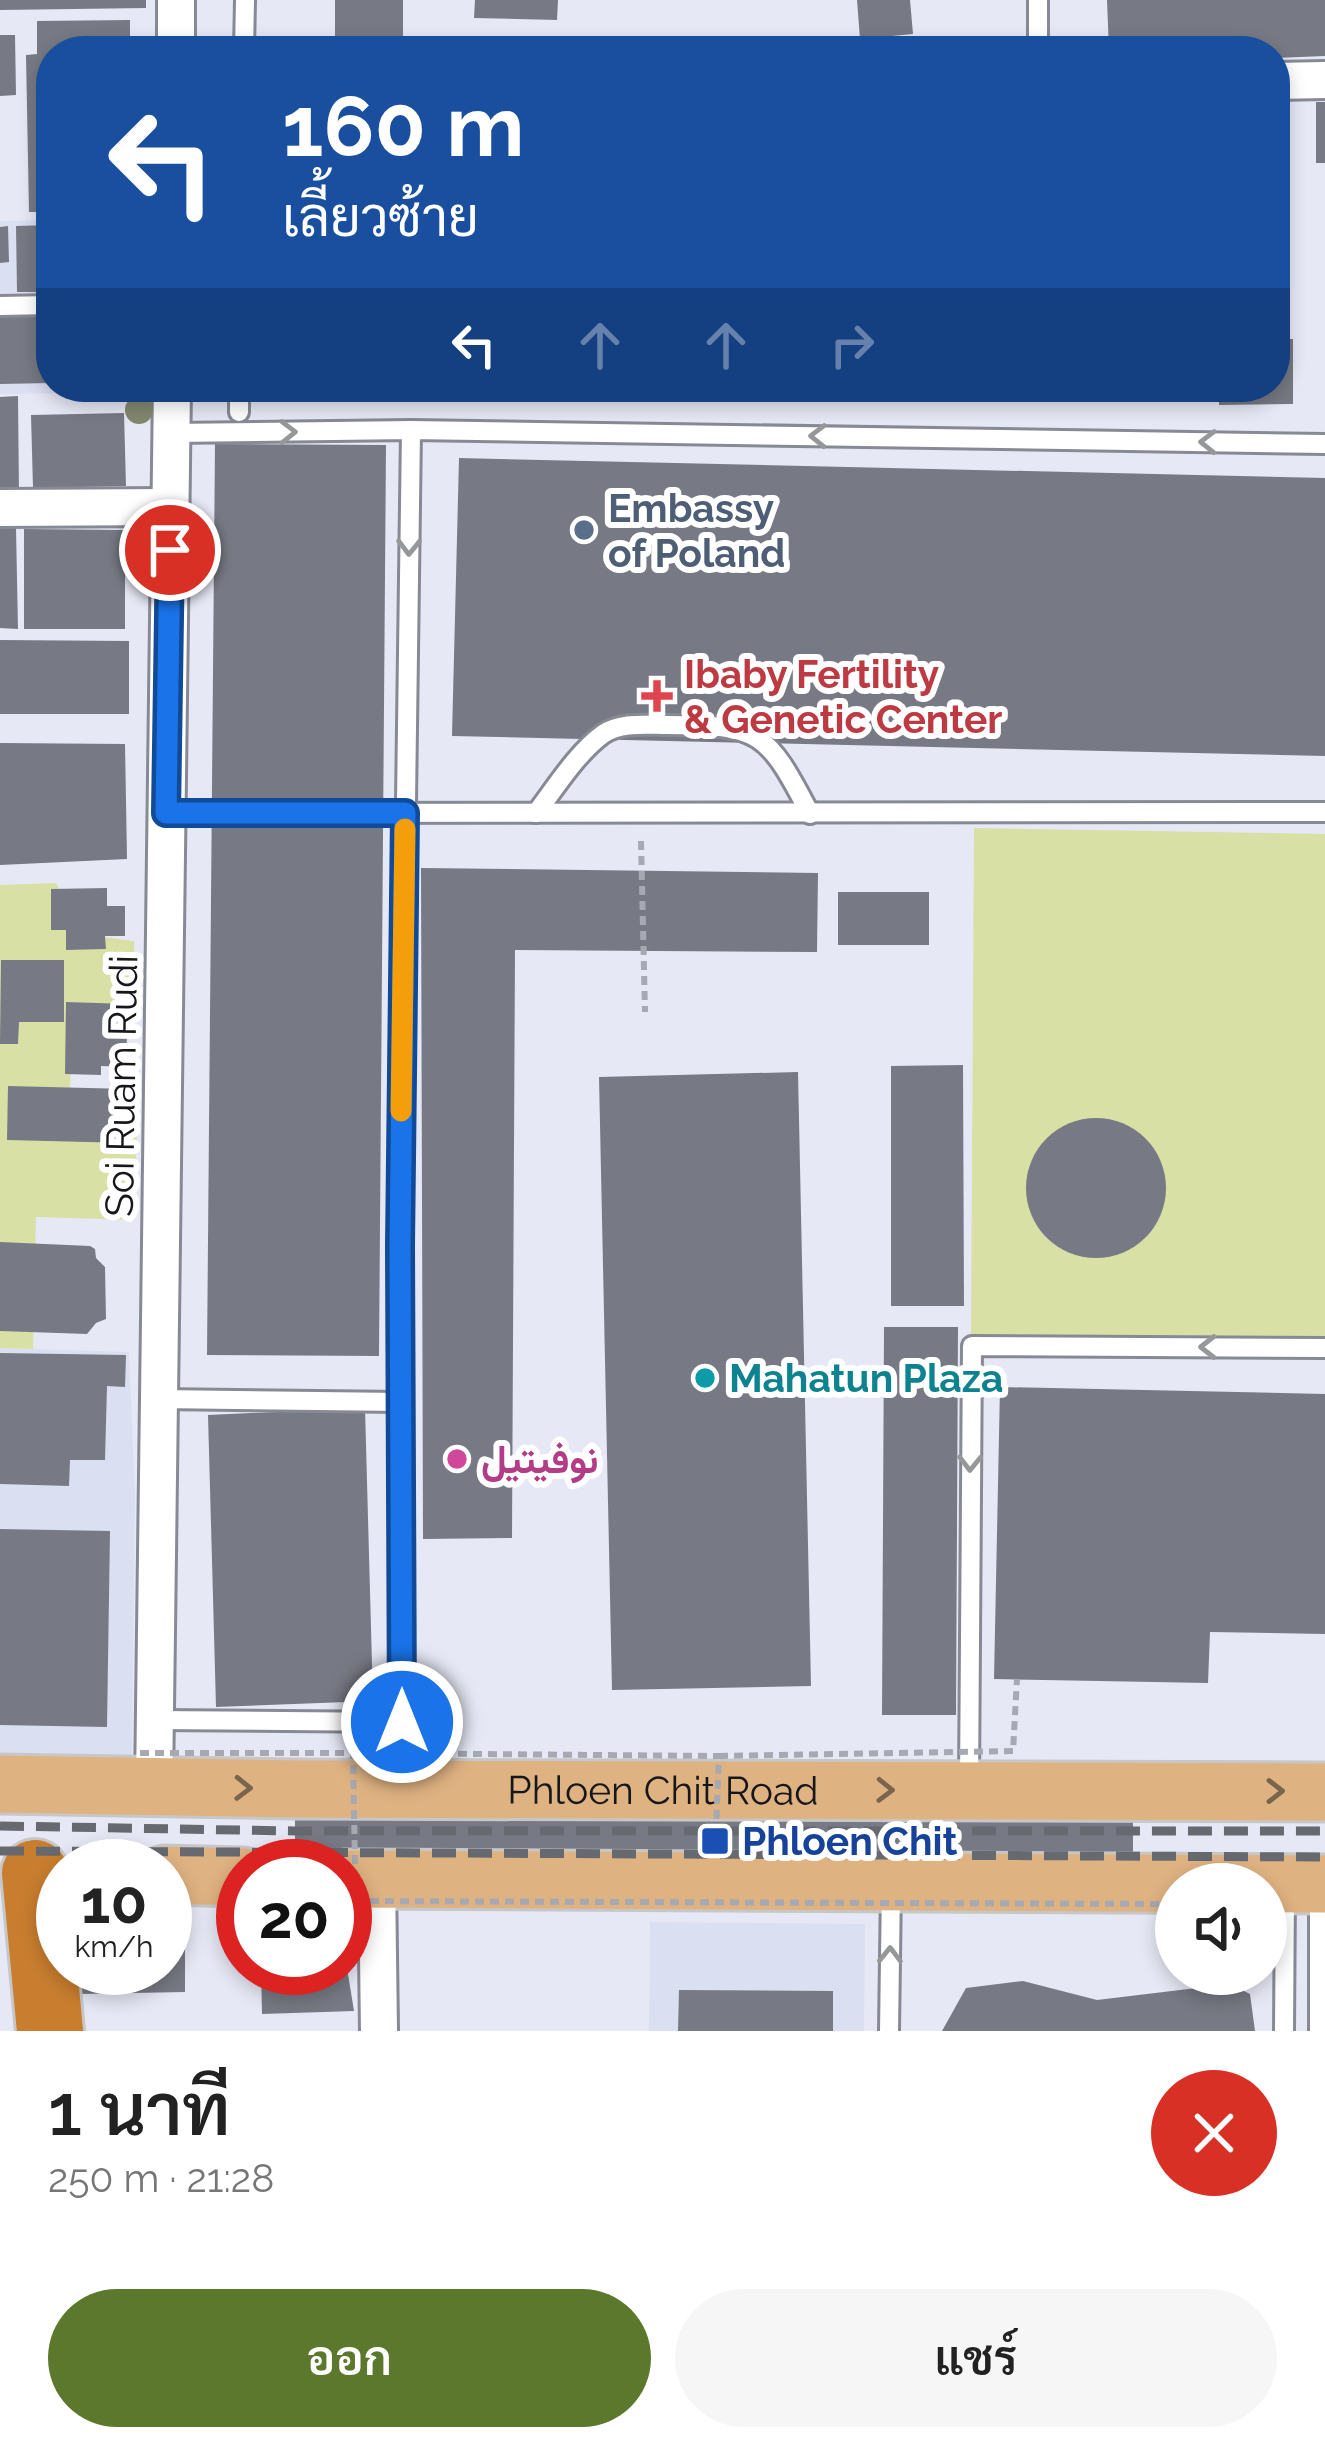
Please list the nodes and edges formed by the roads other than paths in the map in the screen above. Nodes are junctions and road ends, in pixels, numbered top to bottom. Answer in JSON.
{"nodes":[{"id":1,"x":176,"y":0,"type":"edge"},
{"id":2,"x":245,"y":0,"type":"edge"},
{"id":3,"x":1038,"y":0,"type":"edge"},
{"id":4,"x":176,"y":36,"type":"edge"},
{"id":5,"x":244,"y":36,"type":"edge"},
{"id":6,"x":1039,"y":36,"type":"edge"},
{"id":7,"x":1325,"y":80,"type":"edge"},
{"id":8,"x":1290,"y":81,"type":"edge"},
{"id":9,"x":36,"y":304,"type":"edge"},
{"id":10,"x":0,"y":305,"type":"edge"},
{"id":11,"x":172,"y":402,"type":"edge"},
{"id":12,"x":239,"y":402,"type":"edge"},
{"id":13,"x":239,"y":412,"type":"dead end"},
{"id":14,"x":411,"y":430,"type":"junction"},
{"id":15,"x":171,"y":433,"type":"junction"},
{"id":16,"x":1325,"y":444,"type":"edge"},
{"id":17,"x":170,"y":506,"type":"junction"},
{"id":18,"x":0,"y":508,"type":"edge"},
{"id":19,"x":1325,"y":812,"type":"edge"},
{"id":20,"x":166,"y":813,"type":"junction"},
{"id":21,"x":405,"y":813,"type":"junction"},
{"id":22,"x":536,"y":813,"type":"junction"},
{"id":23,"x":810,"y":814,"type":"junction"},
{"id":24,"x":1325,"y":1348,"type":"edge"},
{"id":25,"x":159,"y":1399,"type":"junction"},
{"id":26,"x":401,"y":1402,"type":"junction"},
{"id":27,"x":402,"y":1722,"type":"junction"},
{"id":28,"x":150,"y":1753,"type":"junction"},
{"id":29,"x":0,"y":1784,"type":"edge"},
{"id":30,"x":402,"y":1789,"type":"junction"},
{"id":31,"x":969,"y":1791,"type":"junction"},
{"id":32,"x":1325,"y":1792,"type":"edge"},
{"id":33,"x":33,"y":1873,"type":"edge"},
{"id":34,"x":891,"y":1880,"type":"junction"},
{"id":35,"x":1310,"y":1884,"type":"edge"},
{"id":36,"x":372,"y":1895,"type":"edge"},
{"id":37,"x":372,"y":1986,"type":"edge"},
{"id":38,"x":0,"y":2003,"type":"edge"},
{"id":39,"x":46,"y":2031,"type":"edge"},
{"id":40,"x":379,"y":2031,"type":"edge"},
{"id":41,"x":889,"y":2031,"type":"edge"},
{"id":42,"x":1284,"y":2031,"type":"edge"},
{"id":43,"x":1319,"y":2031,"type":"edge"}],
"edges":[{"from":1,"to":4,"type":"street"},
{"from":2,"to":5,"type":"lane"},
{"from":3,"to":6,"type":"lane"},
{"from":7,"to":8,"type":"street"},
{"from":9,"to":10,"type":"lane"},
{"from":11,"to":15,"type":"street","name":"Soi Ruam Rudi"},
{"from":12,"to":13,"type":"lane"},
{"from":15,"to":14,"type":"lane","one_way":true},
{"from":16,"to":14,"type":"lane","one_way":true},
{"from":14,"to":21,"type":"lane","one_way":true},
{"from":15,"to":17,"type":"street","name":"Soi Ruam Rudi"},
{"from":17,"to":18,"type":"street"},
{"from":17,"to":20,"type":"street","name":"Soi Ruam Rudi"},
{"from":19,"to":23,"type":"lane"},
{"from":20,"to":21,"type":"lane"},
{"from":20,"to":25,"type":"street","name":"Soi Ruam Rudi"},
{"from":21,"to":22,"type":"lane"},
{"from":21,"to":26,"type":"lane"},
{"from":22,"to":23,"type":"lane"},
{"from":22,"to":23,"type":"lane"},
{"from":24,"to":31,"type":"lane","one_way":true},
{"from":25,"to":26,"type":"lane"},
{"from":25,"to":28,"type":"street","name":"Soi Ruam Rudi"},
{"from":26,"to":27,"type":"lane"},
{"from":27,"to":28,"type":"lane"},
{"from":27,"to":30,"type":"lane"},
{"from":28,"to":29,"type":"main road","name":"Phloen Chit Road"},
{"from":28,"to":30,"type":"main road","name":"Phloen Chit Road","one_way":true},
{"from":30,"to":31,"type":"main road","name":"Phloen Chit Road","one_way":true},
{"from":31,"to":32,"type":"main road","name":"Phloen Chit Road","one_way":true},
{"from":33,"to":39,"type":"highway"},
{"from":34,"to":35,"type":"main road"},
{"from":34,"to":36,"type":"main road"},
{"from":41,"to":34,"type":"lane","one_way":true},
{"from":35,"to":42,"type":"lane"},
{"from":35,"to":43,"type":"lane"},
{"from":37,"to":40,"type":"street"},
{"from":38,"to":39,"type":"highway"}]}
